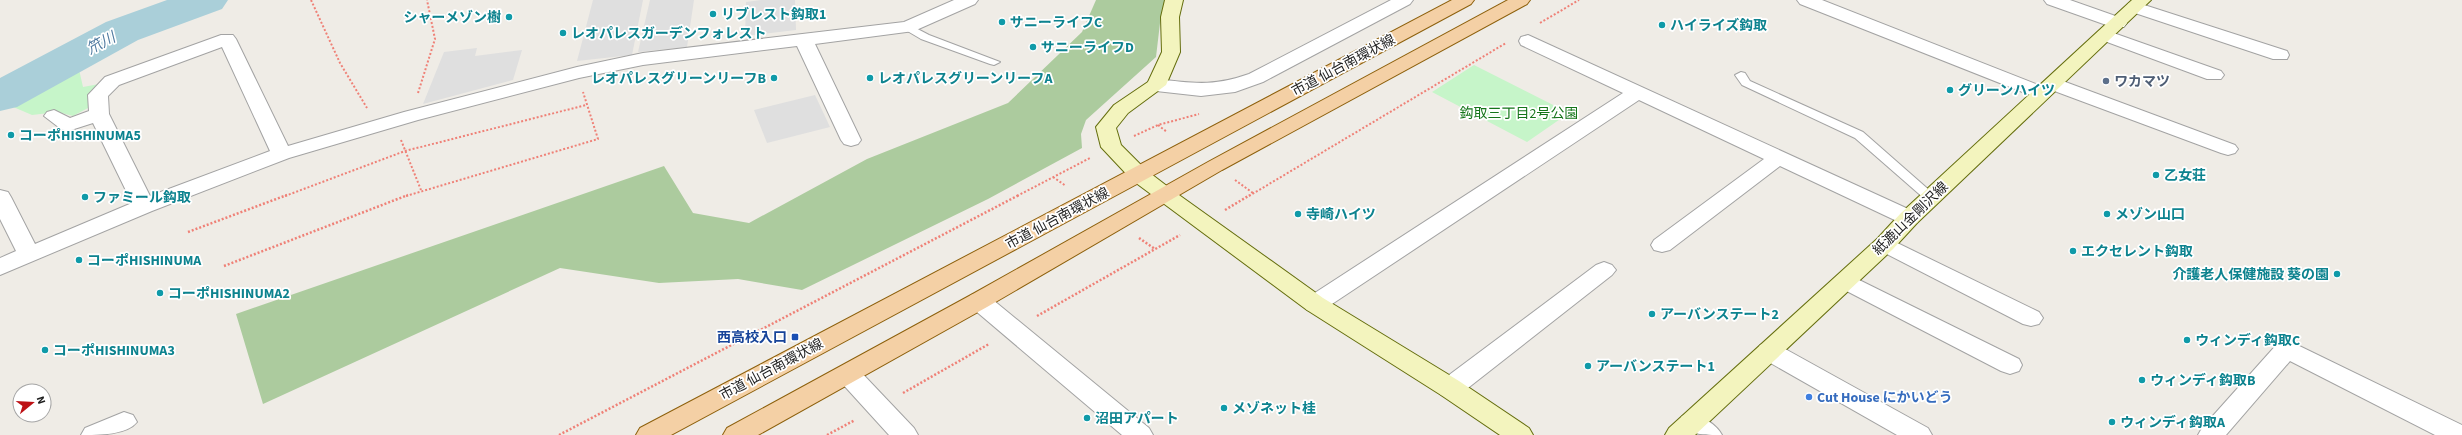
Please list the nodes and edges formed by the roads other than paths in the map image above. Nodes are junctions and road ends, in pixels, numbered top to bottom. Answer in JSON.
{"nodes":[{"id":1,"x":969,"y":0,"type":"edge"},
{"id":2,"x":1174,"y":0,"type":"edge"},
{"id":3,"x":1404,"y":0,"type":"edge"},
{"id":4,"x":1465,"y":0,"type":"edge"},
{"id":5,"x":1522,"y":0,"type":"edge"},
{"id":6,"x":2053,"y":0,"type":"edge"},
{"id":7,"x":1819,"y":2,"type":"edge"},
{"id":8,"x":2138,"y":3,"type":"edge"},
{"id":9,"x":908,"y":27,"type":"junction"},
{"id":10,"x":2112,"y":29,"type":"junction"},
{"id":11,"x":803,"y":39,"type":"junction"},
{"id":12,"x":1528,"y":41,"type":"dead end"},
{"id":13,"x":2280,"y":55,"type":"dead end"},
{"id":14,"x":994,"y":62,"type":"dead end"},
{"id":15,"x":1741,"y":75,"type":"dead end"},
{"id":16,"x":2214,"y":75,"type":"dead end"},
{"id":17,"x":1156,"y":85,"type":"junction"},
{"id":18,"x":2047,"y":88,"type":"junction"},
{"id":19,"x":1636,"y":93,"type":"junction"},
{"id":20,"x":99,"y":114,"type":"junction"},
{"id":21,"x":54,"y":116,"type":"dead end"},
{"id":22,"x":851,"y":140,"type":"dead end"},
{"id":23,"x":2228,"y":149,"type":"dead end"},
{"id":24,"x":282,"y":154,"type":"junction"},
{"id":25,"x":1778,"y":158,"type":"junction"},
{"id":26,"x":1139,"y":175,"type":"junction"},
{"id":27,"x":1164,"y":195,"type":"junction"},
{"id":28,"x":0,"y":197,"type":"edge"},
{"id":29,"x":1931,"y":197,"type":"junction"},
{"id":30,"x":144,"y":206,"type":"junction"},
{"id":31,"x":1910,"y":218,"type":"junction"},
{"id":32,"x":1885,"y":244,"type":"junction"},
{"id":33,"x":1662,"y":245,"type":"dead end"},
{"id":34,"x":29,"y":254,"type":"junction"},
{"id":35,"x":0,"y":267,"type":"edge"},
{"id":36,"x":1604,"y":270,"type":"dead end"},
{"id":37,"x":1845,"y":281,"type":"junction"},
{"id":38,"x":979,"y":301,"type":"junction"},
{"id":39,"x":1315,"y":304,"type":"junction"},
{"id":40,"x":2031,"y":318,"type":"dead end"},
{"id":41,"x":1770,"y":351,"type":"junction"},
{"id":42,"x":2010,"y":365,"type":"dead end"},
{"id":43,"x":848,"y":374,"type":"junction"},
{"id":44,"x":1450,"y":388,"type":"junction"},
{"id":45,"x":124,"y":422,"type":"dead end"},
{"id":46,"x":1693,"y":431,"type":"edge"},
{"id":47,"x":94,"y":435,"type":"edge"},
{"id":48,"x":649,"y":435,"type":"edge"},
{"id":49,"x":736,"y":435,"type":"edge"},
{"id":50,"x":905,"y":435,"type":"edge"},
{"id":51,"x":1140,"y":435,"type":"edge"},
{"id":52,"x":1520,"y":435,"type":"edge"},
{"id":53,"x":1919,"y":435,"type":"edge"},
{"id":54,"x":2211,"y":435,"type":"edge"},
{"id":55,"x":2458,"y":435,"type":"edge"}],
"edges":[{"from":1,"to":9,"type":"street"},
{"from":2,"to":17,"type":"street"},
{"from":3,"to":17,"type":"street"},
{"from":4,"to":26,"type":"main road","name":"市道 仙台南環状線"},
{"from":5,"to":27,"type":"main road","name":"市道 仙台南環状線"},
{"from":6,"to":10,"type":"street"},
{"from":7,"to":18,"type":"street"},
{"from":8,"to":10,"type":"street","name":"紙漉山金剛沢線"},
{"from":8,"to":13,"type":"street"},
{"from":9,"to":11,"type":"street"},
{"from":9,"to":14,"type":"lane"},
{"from":10,"to":16,"type":"street"},
{"from":10,"to":18,"type":"street","name":"紙漉山金剛沢線"},
{"from":11,"to":22,"type":"street"},
{"from":11,"to":24,"type":"street"},
{"from":12,"to":19,"type":"street"},
{"from":15,"to":29,"type":"lane"},
{"from":17,"to":26,"type":"street"},
{"from":18,"to":23,"type":"street"},
{"from":18,"to":29,"type":"street","name":"紙漉山金剛沢線"},
{"from":19,"to":25,"type":"street"},
{"from":19,"to":39,"type":"street"},
{"from":20,"to":21,"type":"street"},
{"from":20,"to":24,"type":"street"},
{"from":20,"to":30,"type":"street"},
{"from":24,"to":30,"type":"street"},
{"from":25,"to":31,"type":"street"},
{"from":25,"to":33,"type":"street"},
{"from":26,"to":27,"type":"street"},
{"from":26,"to":48,"type":"main road","name":"市道 仙台南環状線"},
{"from":27,"to":38,"type":"main road","name":"市道 仙台南環状線"},
{"from":27,"to":39,"type":"street"},
{"from":28,"to":34,"type":"street"},
{"from":29,"to":31,"type":"street","name":"紙漉山金剛沢線"},
{"from":30,"to":34,"type":"street"},
{"from":31,"to":32,"type":"street","name":"紙漉山金剛沢線"},
{"from":32,"to":37,"type":"street","name":"紙漉山金剛沢線"},
{"from":32,"to":40,"type":"street"},
{"from":34,"to":35,"type":"street"},
{"from":36,"to":44,"type":"street"},
{"from":37,"to":41,"type":"street","name":"紙漉山金剛沢線"},
{"from":37,"to":42,"type":"street"},
{"from":38,"to":43,"type":"main road","name":"市道 仙台南環状線"},
{"from":38,"to":51,"type":"street"},
{"from":39,"to":44,"type":"street"},
{"from":41,"to":46,"type":"street","name":"紙漉山金剛沢線"},
{"from":41,"to":53,"type":"street"},
{"from":43,"to":49,"type":"main road","name":"市道 仙台南環状線"},
{"from":43,"to":50,"type":"street"},
{"from":44,"to":52,"type":"street"},
{"from":45,"to":47,"type":"street"},
{"from":54,"to":55,"type":"street"}]}
